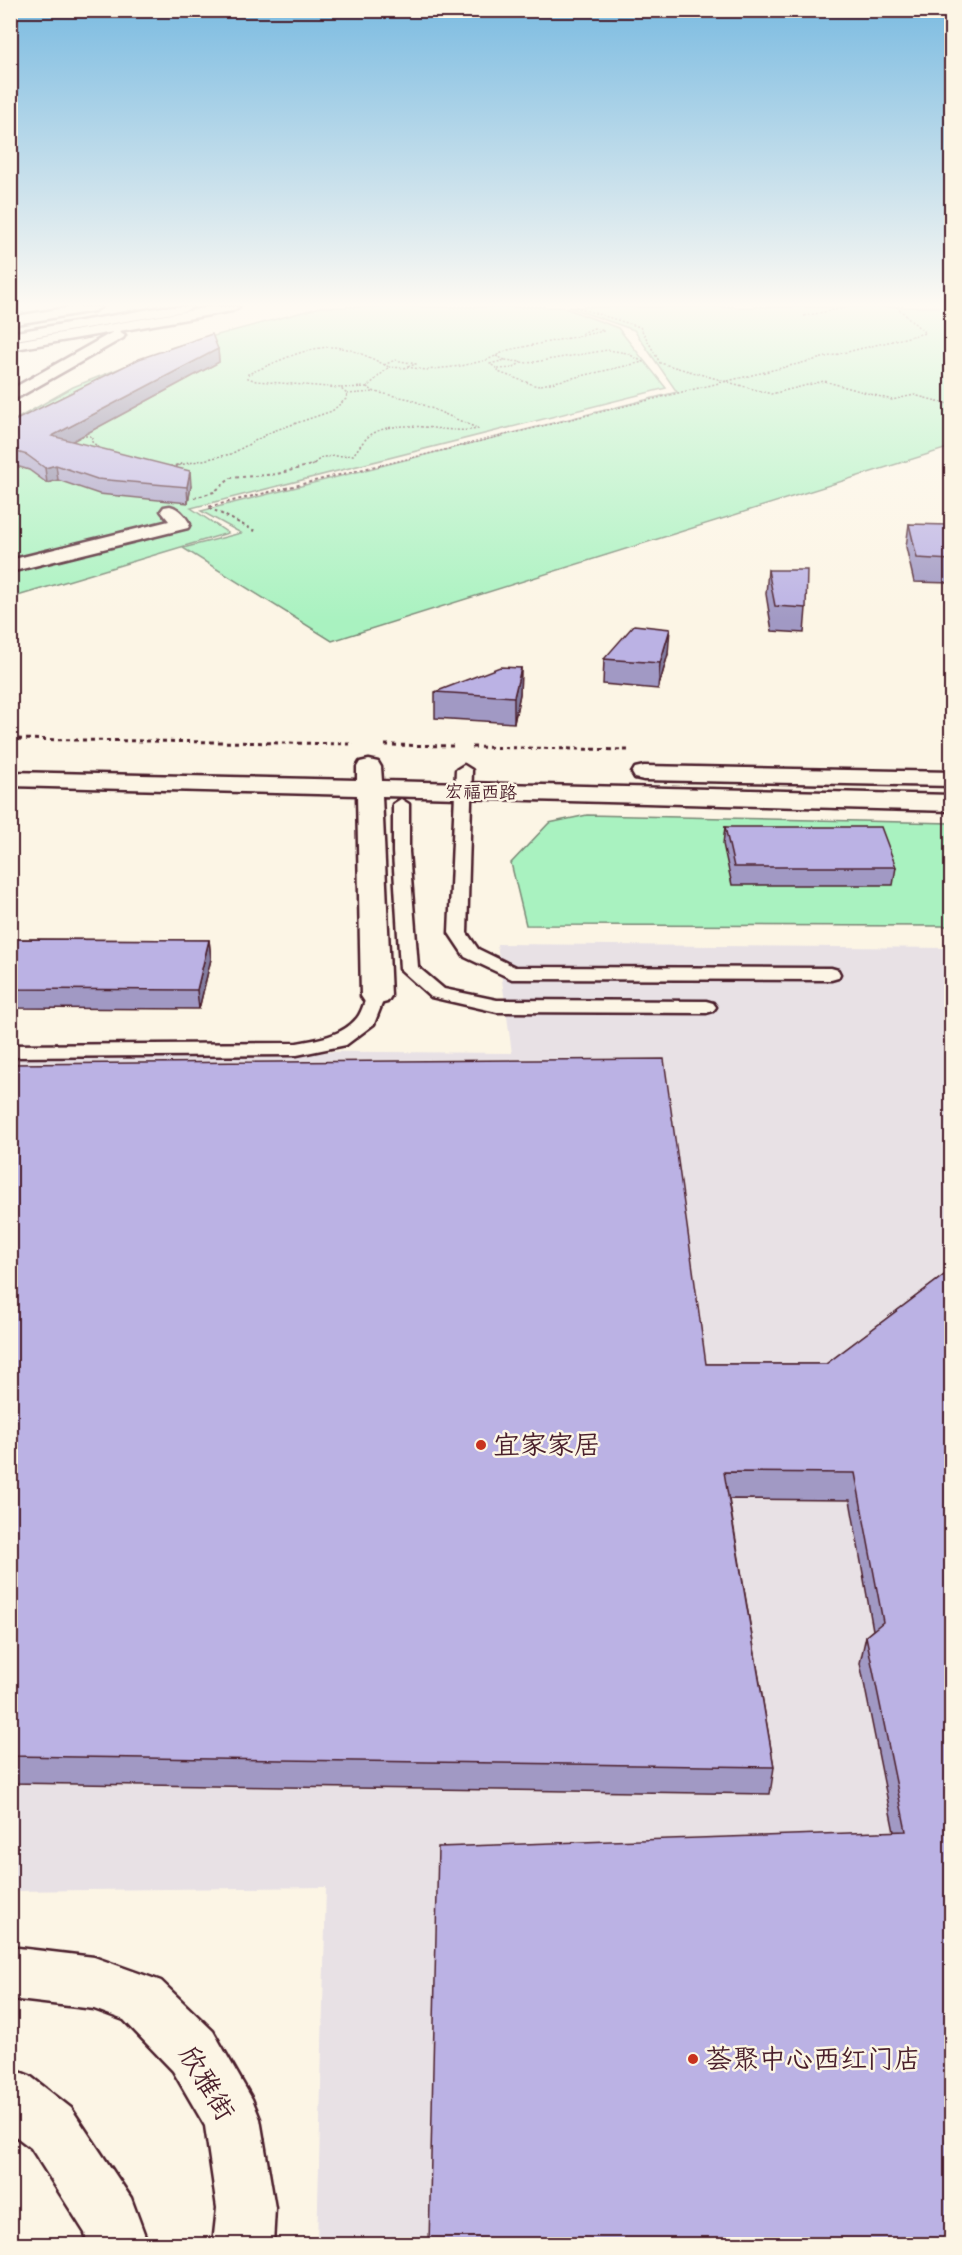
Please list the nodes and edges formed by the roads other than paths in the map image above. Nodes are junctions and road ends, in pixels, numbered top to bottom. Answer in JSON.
{"nodes":[{"id":1,"x":170,"y":511,"type":"edge"},
{"id":2,"x":10,"y":566,"type":"edge"},
{"id":3,"x":10,"y":758,"type":"edge"},
{"id":4,"x":372,"y":767,"type":"junction"},
{"id":5,"x":10,"y":778,"type":"edge"},
{"id":6,"x":951,"y":779,"type":"edge"},
{"id":7,"x":463,"y":781,"type":"junction"},
{"id":8,"x":951,"y":803,"type":"edge"},
{"id":9,"x":401,"y":804,"type":"dead end"},
{"id":10,"x":831,"y":974,"type":"dead end"},
{"id":11,"x":376,"y":996,"type":"joint"},
{"id":12,"x":706,"y":1007,"type":"dead end"},
{"id":13,"x":10,"y":1051,"type":"edge"},
{"id":14,"x":10,"y":1973,"type":"edge"},
{"id":15,"x":10,"y":2096,"type":"edge"},
{"id":16,"x":118,"y":2244,"type":"edge"},
{"id":17,"x":243,"y":2244,"type":"edge"}],
"edges":[{"from":1,"to":2,"type":"main road"},
{"from":3,"to":4,"type":"main road","name":"宏福西路"},
{"from":4,"to":5,"type":"main road","name":"宏福西路"},
{"from":4,"to":7,"type":"main road","name":"宏福西路"},
{"from":4,"to":11,"type":"main road"},
{"from":6,"to":7,"type":"main road","name":"宏福西路"},
{"from":7,"to":8,"type":"main road","name":"宏福西路"},
{"from":7,"to":10,"type":"lane"},
{"from":9,"to":12,"type":"lane"},
{"from":11,"to":13,"type":"lane"},
{"from":14,"to":17,"type":"main road","name":"欣雅街"},
{"from":15,"to":16,"type":"main road"}]}
